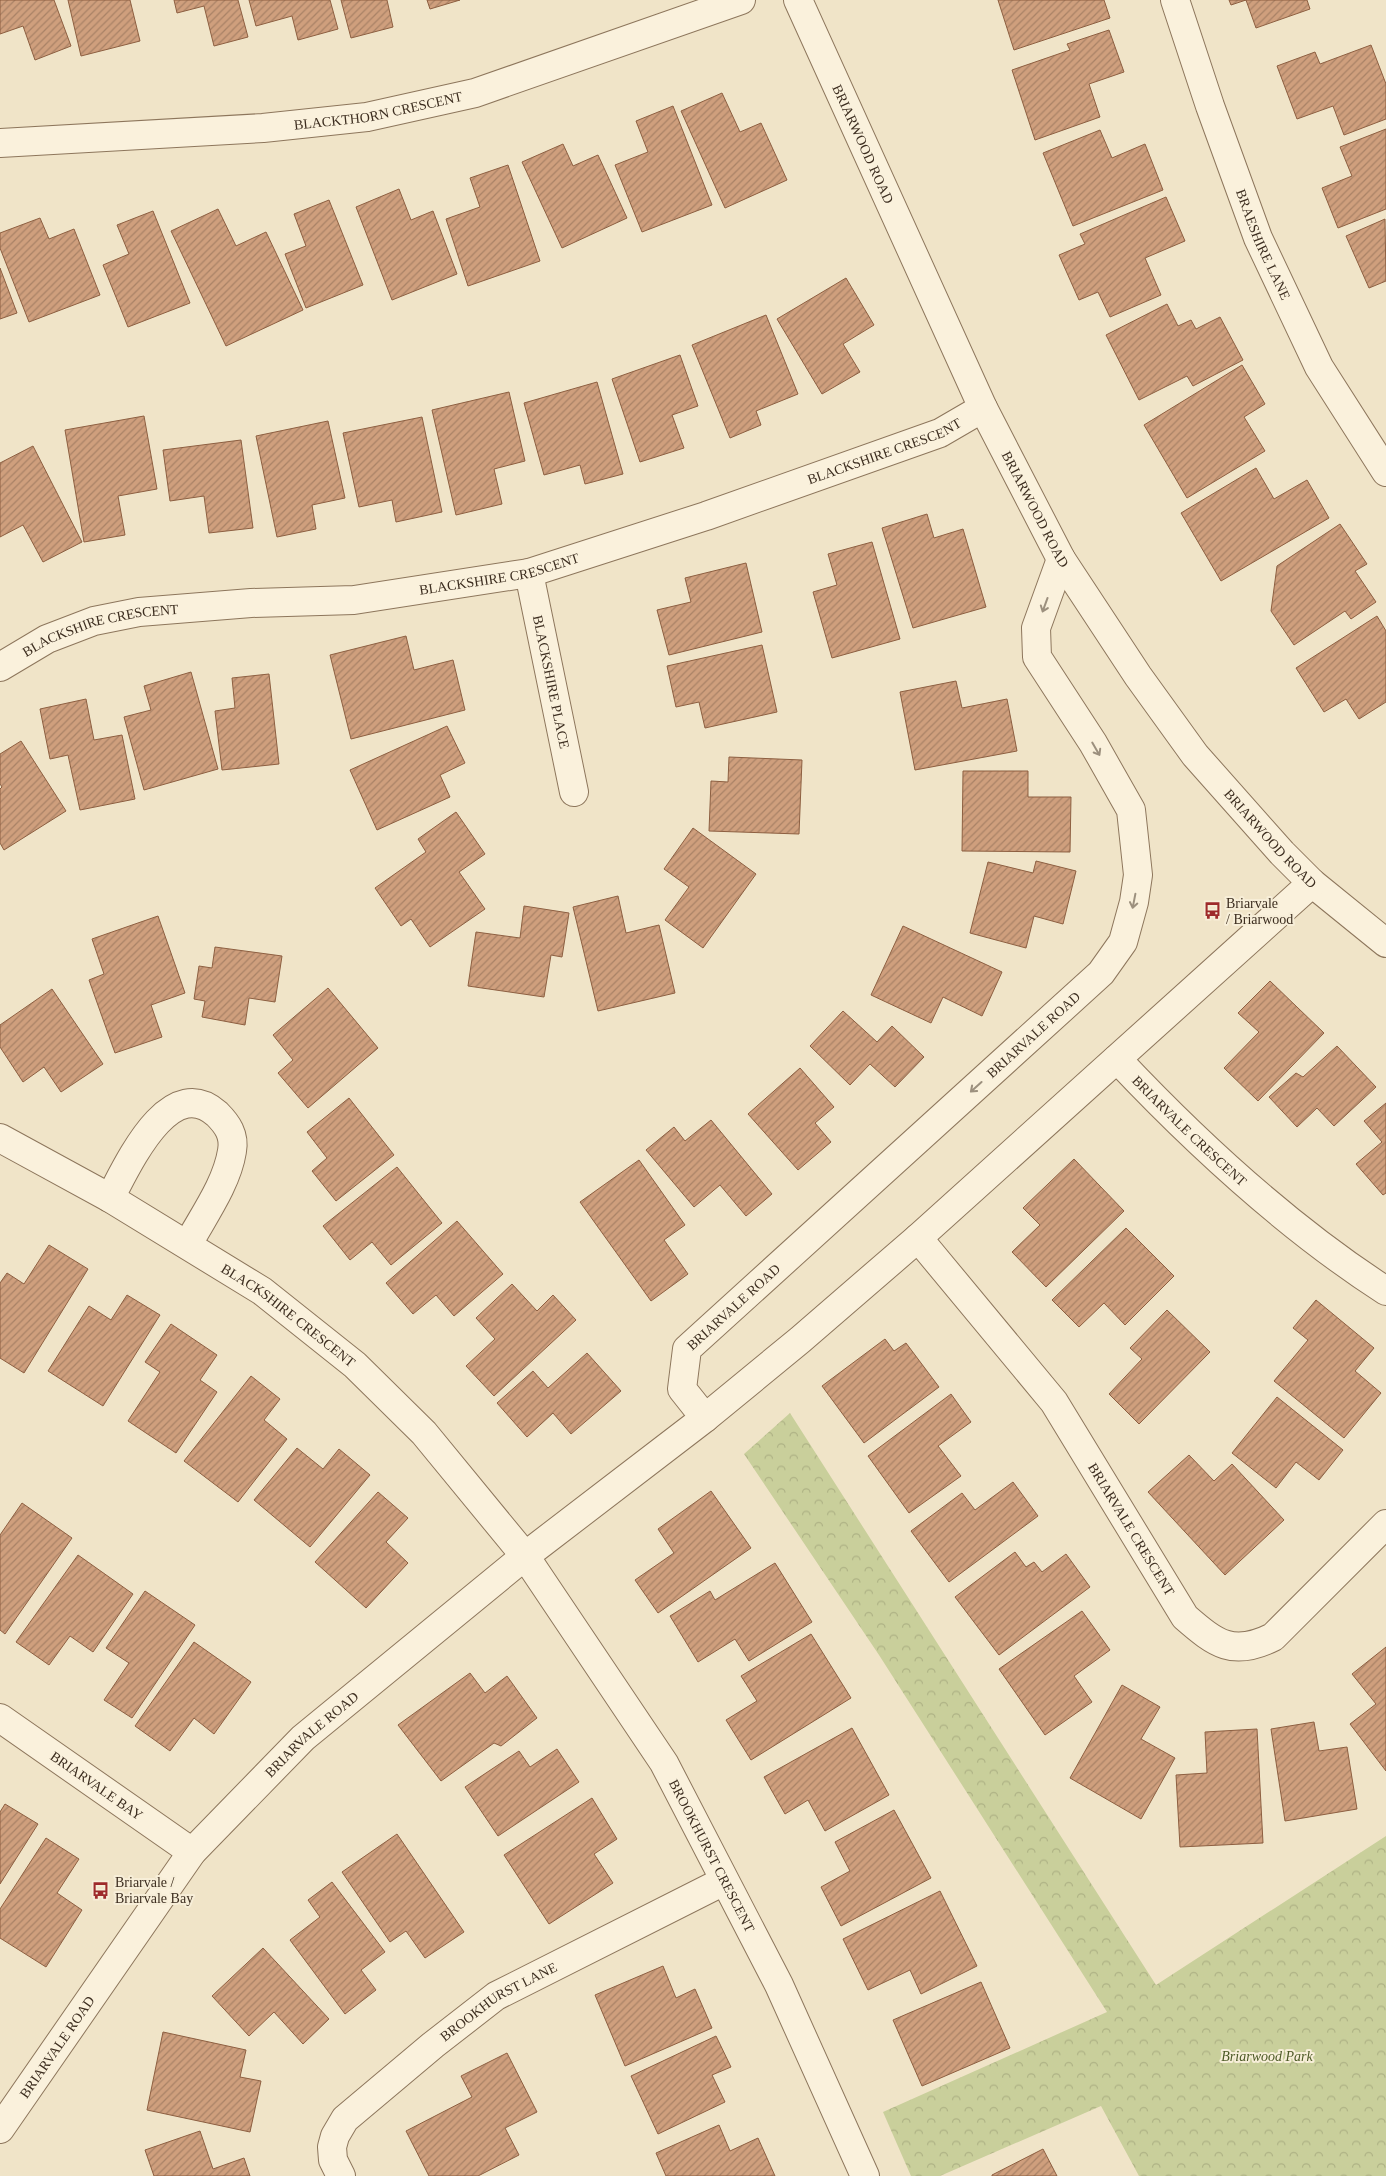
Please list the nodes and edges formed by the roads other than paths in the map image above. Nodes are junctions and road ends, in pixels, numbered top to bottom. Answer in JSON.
{"nodes":[{"id":1,"x":741,"y":0,"type":"edge"},
{"id":2,"x":798,"y":0,"type":"edge"},
{"id":3,"x":1175,"y":0,"type":"edge"},
{"id":4,"x":0,"y":143,"type":"edge"},
{"id":5,"x":983,"y":408,"type":"junction"},
{"id":6,"x":1386,"y":472,"type":"edge"},
{"id":7,"x":1061,"y":559,"type":"junction"},
{"id":8,"x":529,"y":573,"type":"junction"},
{"id":9,"x":0,"y":667,"type":"edge"},
{"id":10,"x":574,"y":792,"type":"dead end"},
{"id":11,"x":1312,"y":883,"type":"junction"},
{"id":12,"x":1386,"y":944,"type":"edge"},
{"id":13,"x":1117,"y":1059,"type":"junction"},
{"id":14,"x":0,"y":1138,"type":"edge"},
{"id":15,"x":110,"y":1198,"type":"junction"},
{"id":16,"x":918,"y":1238,"type":"junction"},
{"id":17,"x":188,"y":1244,"type":"junction"},
{"id":18,"x":1386,"y":1291,"type":"edge"},
{"id":19,"x":705,"y":1418,"type":"junction"},
{"id":20,"x":1386,"y":1524,"type":"edge"},
{"id":21,"x":525,"y":1556,"type":"junction"},
{"id":22,"x":0,"y":1718,"type":"edge"},
{"id":23,"x":192,"y":1852,"type":"junction"},
{"id":24,"x":724,"y":1881,"type":"junction"},
{"id":25,"x":0,"y":2129,"type":"edge"},
{"id":26,"x":341,"y":2176,"type":"edge"},
{"id":27,"x":864,"y":2176,"type":"edge"}],
"edges":[{"from":1,"to":4,"type":"street","name":"BLACKTHORN CRESCENT"},
{"from":2,"to":5,"type":"street","name":"BRIARWOOD ROAD"},
{"from":3,"to":6,"type":"street","name":"BRAESHIRE LANE"},
{"from":5,"to":7,"type":"street","name":"BRIARWOOD ROAD"},
{"from":5,"to":8,"type":"street","name":"BLACKSHIRE CRESCENT"},
{"from":7,"to":11,"type":"street","name":"BRIARWOOD ROAD"},
{"from":7,"to":19,"type":"street","name":"BRIARVALE ROAD","one_way":true},
{"from":8,"to":9,"type":"street","name":"BLACKSHIRE CRESCENT"},
{"from":8,"to":10,"type":"street","name":"BLACKSHIRE PLACE"},
{"from":11,"to":12,"type":"street","name":"BRIARWOOD ROAD"},
{"from":11,"to":13,"type":"street","name":"BRIARVALE ROAD"},
{"from":13,"to":16,"type":"street","name":"BRIARVALE ROAD"},
{"from":13,"to":18,"type":"street","name":"BRIARVALE CRESCENT"},
{"from":14,"to":15,"type":"street","name":"BLACKSHIRE CRESCENT"},
{"from":15,"to":17,"type":"street","name":"BLACKSHIRE CRESCENT"},
{"from":15,"to":17,"type":"street"},
{"from":16,"to":19,"type":"street","name":"BRIARVALE ROAD"},
{"from":16,"to":20,"type":"street","name":"BRIARVALE CRESCENT"},
{"from":17,"to":21,"type":"street","name":"BLACKSHIRE CRESCENT"},
{"from":19,"to":21,"type":"street","name":"BRIARVALE ROAD"},
{"from":21,"to":23,"type":"street","name":"BRIARVALE ROAD"},
{"from":21,"to":24,"type":"street","name":"BROOKHURST CRESCENT"},
{"from":22,"to":23,"type":"street","name":"BRIARVALE BAY"},
{"from":23,"to":25,"type":"street","name":"BRIARVALE ROAD"},
{"from":24,"to":26,"type":"street","name":"BROOKHURST LANE"},
{"from":24,"to":27,"type":"street","name":"BROOKHURST CRESCENT"}]}
